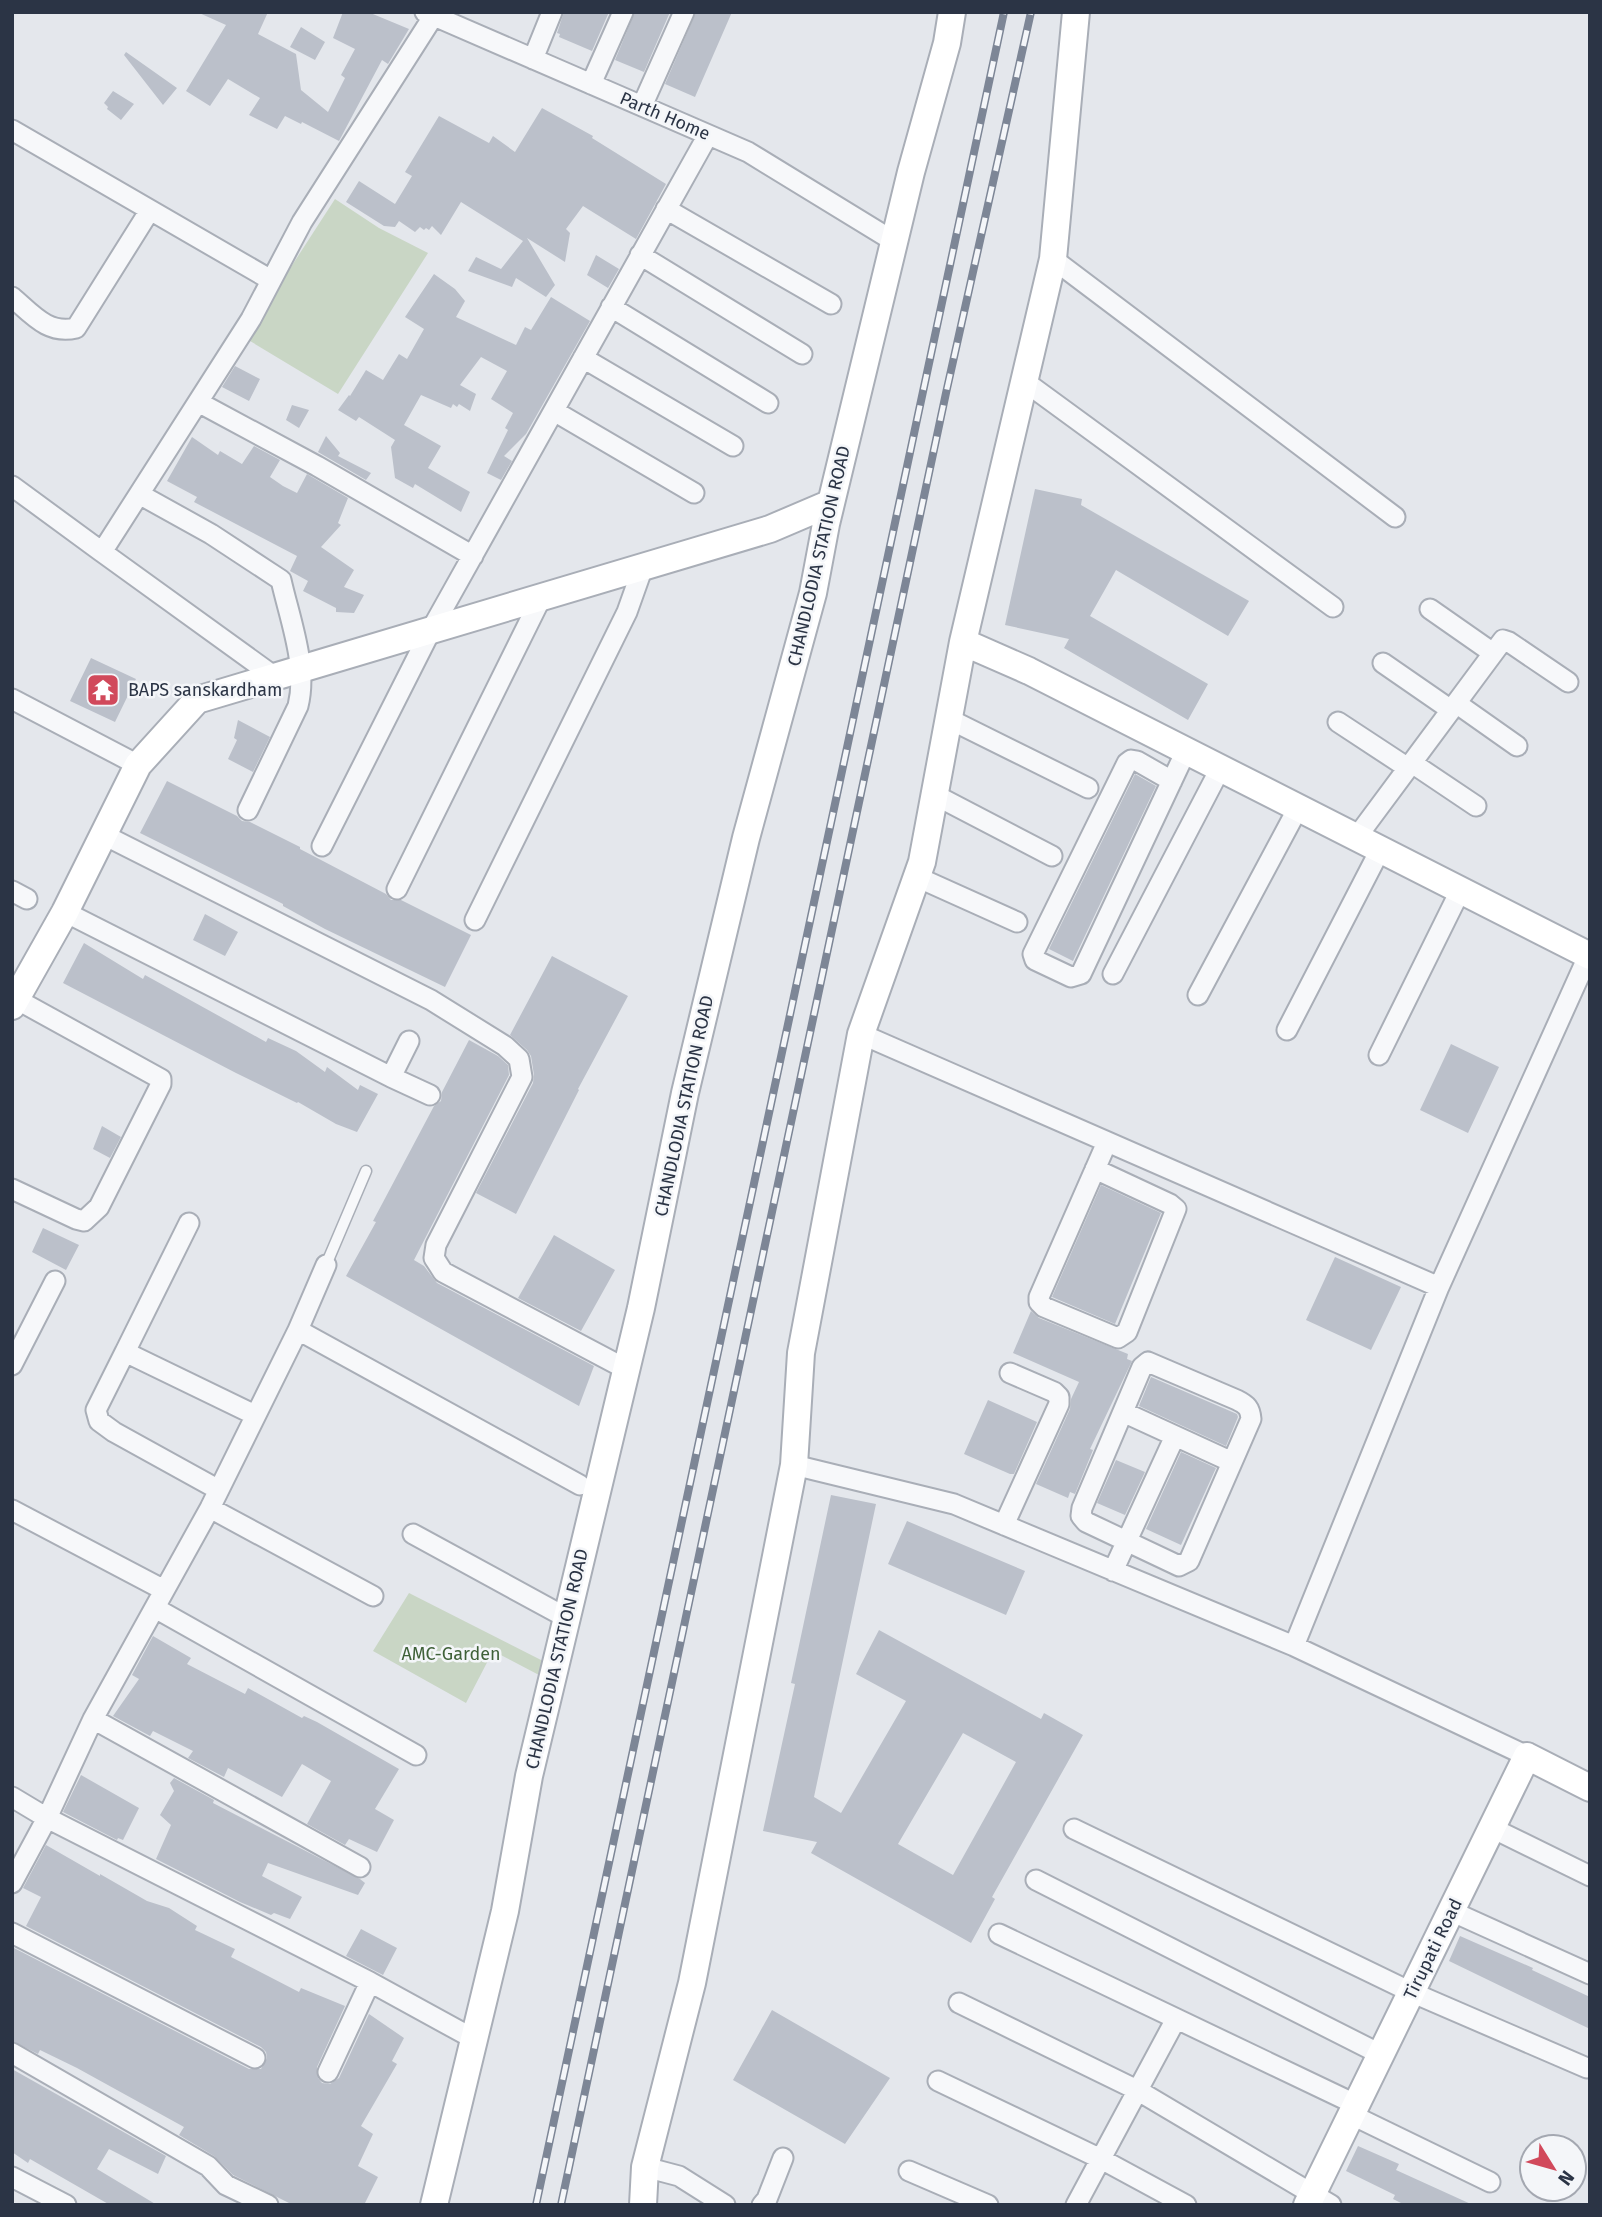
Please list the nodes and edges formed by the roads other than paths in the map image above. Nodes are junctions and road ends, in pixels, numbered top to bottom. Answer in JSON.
{"nodes":[{"id":1,"x":552,"y":12,"type":"edge"},
{"id":2,"x":623,"y":12,"type":"edge"},
{"id":3,"x":684,"y":12,"type":"edge"},
{"id":4,"x":952,"y":12,"type":"edge"},
{"id":5,"x":1076,"y":12,"type":"edge"},
{"id":6,"x":431,"y":14,"type":"edge"},
{"id":7,"x":533,"y":59,"type":"junction"},
{"id":8,"x":591,"y":84,"type":"junction"},
{"id":9,"x":642,"y":106,"type":"junction"},
{"id":10,"x":12,"y":130,"type":"edge"},
{"id":11,"x":708,"y":135,"type":"junction"},
{"id":12,"x":666,"y":209,"type":"junction"},
{"id":13,"x":150,"y":210,"type":"junction"},
{"id":14,"x":894,"y":242,"type":"junction"},
{"id":15,"x":640,"y":255,"type":"junction"},
{"id":16,"x":1052,"y":258,"type":"junction"},
{"id":17,"x":271,"y":280,"type":"junction"},
{"id":18,"x":12,"y":297,"type":"edge"},
{"id":19,"x":831,"y":304,"type":"dead end"},
{"id":20,"x":611,"y":307,"type":"junction"},
{"id":21,"x":802,"y":354,"type":"dead end"},
{"id":22,"x":583,"y":358,"type":"junction"},
{"id":23,"x":1024,"y":381,"type":"junction"},
{"id":24,"x":198,"y":402,"type":"junction"},
{"id":25,"x":768,"y":404,"type":"dead end"},
{"id":26,"x":554,"y":411,"type":"junction"},
{"id":27,"x":733,"y":446,"type":"dead end"},
{"id":28,"x":12,"y":486,"type":"edge"},
{"id":29,"x":139,"y":494,"type":"junction"},
{"id":30,"x":694,"y":494,"type":"dead end"},
{"id":31,"x":831,"y":503,"type":"junction"},
{"id":32,"x":1395,"y":517,"type":"dead end"},
{"id":33,"x":102,"y":552,"type":"junction"},
{"id":34,"x":473,"y":556,"type":"junction"},
{"id":35,"x":643,"y":567,"type":"junction"},
{"id":36,"x":541,"y":597,"type":"junction"},
{"id":37,"x":1333,"y":607,"type":"dead end"},
{"id":38,"x":1430,"y":609,"type":"dead end"},
{"id":39,"x":431,"y":630,"type":"junction"},
{"id":40,"x":964,"y":642,"type":"junction"},
{"id":41,"x":1493,"y":653,"type":"junction"},
{"id":42,"x":1383,"y":663,"type":"dead end"},
{"id":43,"x":301,"y":669,"type":"junction"},
{"id":44,"x":275,"y":677,"type":"junction"},
{"id":45,"x":1568,"y":682,"type":"dead end"},
{"id":46,"x":12,"y":699,"type":"edge"},
{"id":47,"x":1454,"y":707,"type":"junction"},
{"id":48,"x":949,"y":719,"type":"junction"},
{"id":49,"x":1338,"y":722,"type":"dead end"},
{"id":50,"x":1517,"y":746,"type":"dead end"},
{"id":51,"x":1186,"y":751,"type":"junction"},
{"id":52,"x":138,"y":765,"type":"junction"},
{"id":53,"x":1410,"y":766,"type":"junction"},
{"id":54,"x":1220,"y":769,"type":"junction"},
{"id":55,"x":1172,"y":781,"type":"junction"},
{"id":56,"x":1088,"y":788,"type":"dead end"},
{"id":57,"x":935,"y":795,"type":"junction"},
{"id":58,"x":1476,"y":806,"type":"dead end"},
{"id":59,"x":1297,"y":808,"type":"junction"},
{"id":60,"x":248,"y":810,"type":"dead end"},
{"id":61,"x":102,"y":834,"type":"junction"},
{"id":62,"x":1356,"y":838,"type":"junction"},
{"id":63,"x":322,"y":846,"type":"dead end"},
{"id":64,"x":1380,"y":850,"type":"junction"},
{"id":65,"x":1052,"y":856,"type":"dead end"},
{"id":66,"x":917,"y":877,"type":"junction"},
{"id":67,"x":397,"y":889,"type":"dead end"},
{"id":68,"x":1460,"y":891,"type":"junction"},
{"id":69,"x":65,"y":912,"type":"junction"},
{"id":70,"x":475,"y":920,"type":"dead end"},
{"id":71,"x":1017,"y":922,"type":"dead end"},
{"id":72,"x":1589,"y":955,"type":"edge"},
{"id":73,"x":1113,"y":974,"type":"dead end"},
{"id":74,"x":1198,"y":995,"type":"dead end"},
{"id":75,"x":14,"y":1002,"type":"edge"},
{"id":76,"x":1287,"y":1030,"type":"dead end"},
{"id":77,"x":861,"y":1034,"type":"junction"},
{"id":78,"x":409,"y":1041,"type":"dead end"},
{"id":79,"x":1379,"y":1055,"type":"dead end"},
{"id":80,"x":391,"y":1077,"type":"junction"},
{"id":81,"x":430,"y":1095,"type":"dead end"},
{"id":82,"x":1107,"y":1142,"type":"junction"},
{"id":83,"x":1095,"y":1169,"type":"junction"},
{"id":84,"x":366,"y":1171,"type":"dead end"},
{"id":85,"x":12,"y":1189,"type":"edge"},
{"id":86,"x":189,"y":1223,"type":"dead end"},
{"id":87,"x":326,"y":1265,"type":"joint"},
{"id":88,"x":55,"y":1282,"type":"dead end"},
{"id":89,"x":1439,"y":1287,"type":"junction"},
{"id":90,"x":298,"y":1330,"type":"junction"},
{"id":91,"x":125,"y":1352,"type":"junction"},
{"id":92,"x":12,"y":1364,"type":"edge"},
{"id":93,"x":626,"y":1369,"type":"junction"},
{"id":94,"x":1010,"y":1373,"type":"dead end"},
{"id":95,"x":1123,"y":1412,"type":"junction"},
{"id":96,"x":256,"y":1415,"type":"junction"},
{"id":97,"x":1175,"y":1436,"type":"junction"},
{"id":98,"x":1232,"y":1462,"type":"junction"},
{"id":99,"x":794,"y":1465,"type":"junction"},
{"id":100,"x":580,"y":1485,"type":"dead end"},
{"id":101,"x":219,"y":1490,"type":"junction"},
{"id":102,"x":210,"y":1508,"type":"junction"},
{"id":103,"x":12,"y":1510,"type":"edge"},
{"id":104,"x":1004,"y":1525,"type":"junction"},
{"id":105,"x":413,"y":1534,"type":"dead end"},
{"id":106,"x":1128,"y":1542,"type":"junction"},
{"id":107,"x":1113,"y":1571,"type":"junction"},
{"id":108,"x":164,"y":1590,"type":"junction"},
{"id":109,"x":373,"y":1596,"type":"dead end"},
{"id":110,"x":155,"y":1608,"type":"junction"},
{"id":111,"x":567,"y":1618,"type":"junction"},
{"id":112,"x":1294,"y":1646,"type":"junction"},
{"id":113,"x":93,"y":1718,"type":"junction"},
{"id":114,"x":416,"y":1755,"type":"dead end"},
{"id":115,"x":1527,"y":1756,"type":"junction"},
{"id":116,"x":1590,"y":1788,"type":"edge"},
{"id":117,"x":12,"y":1797,"type":"edge"},
{"id":118,"x":47,"y":1818,"type":"junction"},
{"id":119,"x":1492,"y":1828,"type":"junction"},
{"id":120,"x":1074,"y":1829,"type":"dead end"},
{"id":121,"x":360,"y":1867,"type":"dead end"},
{"id":122,"x":1590,"y":1876,"type":"edge"},
{"id":123,"x":1036,"y":1880,"type":"dead end"},
{"id":124,"x":12,"y":1883,"type":"edge"},
{"id":125,"x":1451,"y":1911,"type":"junction"},
{"id":126,"x":12,"y":1933,"type":"edge"},
{"id":127,"x":999,"y":1934,"type":"dead end"},
{"id":128,"x":1590,"y":1974,"type":"edge"},
{"id":129,"x":370,"y":1982,"type":"junction"},
{"id":130,"x":1411,"y":1992,"type":"junction"},
{"id":131,"x":959,"y":2003,"type":"dead end"},
{"id":132,"x":1176,"y":2019,"type":"junction"},
{"id":133,"x":474,"y":2039,"type":"junction"},
{"id":134,"x":12,"y":2053,"type":"edge"},
{"id":135,"x":1381,"y":2055,"type":"junction"},
{"id":136,"x":255,"y":2058,"type":"dead end"},
{"id":137,"x":1587,"y":2068,"type":"dead end"},
{"id":138,"x":328,"y":2072,"type":"dead end"},
{"id":139,"x":938,"y":2081,"type":"dead end"},
{"id":140,"x":1138,"y":2090,"type":"junction"},
{"id":141,"x":1354,"y":2110,"type":"junction"},
{"id":142,"x":783,"y":2158,"type":"dead end"},
{"id":143,"x":1101,"y":2158,"type":"junction"},
{"id":144,"x":645,"y":2167,"type":"junction"},
{"id":145,"x":909,"y":2171,"type":"dead end"},
{"id":146,"x":12,"y":2177,"type":"edge"},
{"id":147,"x":1490,"y":2182,"type":"dead end"},
{"id":148,"x":1317,"y":2202,"type":"edge"},
{"id":149,"x":66,"y":2205,"type":"edge"},
{"id":150,"x":268,"y":2205,"type":"edge"},
{"id":151,"x":434,"y":2205,"type":"edge"},
{"id":152,"x":643,"y":2205,"type":"edge"},
{"id":153,"x":725,"y":2205,"type":"edge"},
{"id":154,"x":762,"y":2205,"type":"edge"},
{"id":155,"x":988,"y":2205,"type":"edge"},
{"id":156,"x":1076,"y":2205,"type":"edge"},
{"id":157,"x":1186,"y":2205,"type":"edge"}],
"edges":[{"from":1,"to":7,"type":"street"},
{"from":2,"to":8,"type":"street"},
{"from":3,"to":9,"type":"street"},
{"from":4,"to":14,"type":"street","name":"CHANDLODIA STATION ROAD"},
{"from":5,"to":16,"type":"street"},
{"from":6,"to":7,"type":"street","name":"Parth Home"},
{"from":6,"to":17,"type":"street"},
{"from":7,"to":8,"type":"street","name":"Parth Home"},
{"from":8,"to":9,"type":"street","name":"Parth Home"},
{"from":9,"to":11,"type":"street","name":"Parth Home"},
{"from":10,"to":13,"type":"street"},
{"from":11,"to":12,"type":"street"},
{"from":11,"to":14,"type":"street","name":"Parth Home"},
{"from":12,"to":15,"type":"street"},
{"from":12,"to":19,"type":"street"},
{"from":13,"to":17,"type":"street"},
{"from":13,"to":18,"type":"street"},
{"from":14,"to":31,"type":"street","name":"CHANDLODIA STATION ROAD"},
{"from":15,"to":20,"type":"street"},
{"from":15,"to":21,"type":"street"},
{"from":16,"to":23,"type":"street"},
{"from":16,"to":32,"type":"street"},
{"from":17,"to":24,"type":"street"},
{"from":20,"to":22,"type":"street"},
{"from":20,"to":25,"type":"street"},
{"from":22,"to":26,"type":"street"},
{"from":22,"to":27,"type":"street"},
{"from":23,"to":37,"type":"street"},
{"from":23,"to":40,"type":"street"},
{"from":24,"to":29,"type":"street"},
{"from":24,"to":34,"type":"street"},
{"from":26,"to":30,"type":"street"},
{"from":26,"to":34,"type":"street"},
{"from":28,"to":33,"type":"street"},
{"from":29,"to":33,"type":"street"},
{"from":29,"to":43,"type":"street"},
{"from":31,"to":35,"type":"street"},
{"from":31,"to":93,"type":"street","name":"CHANDLODIA STATION ROAD"},
{"from":33,"to":44,"type":"street"},
{"from":34,"to":39,"type":"street"},
{"from":35,"to":36,"type":"street"},
{"from":35,"to":70,"type":"street"},
{"from":36,"to":39,"type":"street"},
{"from":36,"to":67,"type":"street"},
{"from":38,"to":41,"type":"street"},
{"from":39,"to":43,"type":"street"},
{"from":39,"to":63,"type":"street"},
{"from":40,"to":48,"type":"street"},
{"from":40,"to":51,"type":"street"},
{"from":41,"to":45,"type":"street"},
{"from":41,"to":47,"type":"street"},
{"from":42,"to":47,"type":"street"},
{"from":43,"to":44,"type":"street"},
{"from":43,"to":60,"type":"street"},
{"from":44,"to":52,"type":"street"},
{"from":46,"to":52,"type":"street"},
{"from":47,"to":50,"type":"street"},
{"from":47,"to":53,"type":"street"},
{"from":48,"to":56,"type":"street"},
{"from":48,"to":57,"type":"street"},
{"from":49,"to":53,"type":"street"},
{"from":51,"to":54,"type":"street"},
{"from":51,"to":55,"type":"street"},
{"from":52,"to":61,"type":"street"},
{"from":53,"to":58,"type":"street"},
{"from":53,"to":62,"type":"street"},
{"from":54,"to":59,"type":"street"},
{"from":54,"to":73,"type":"street"},
{"from":55,"to":55,"type":"street"},
{"from":57,"to":65,"type":"street"},
{"from":57,"to":66,"type":"street"},
{"from":59,"to":62,"type":"street"},
{"from":59,"to":74,"type":"street"},
{"from":61,"to":69,"type":"street"},
{"from":61,"to":93,"type":"street"},
{"from":62,"to":64,"type":"street"},
{"from":64,"to":68,"type":"street"},
{"from":64,"to":76,"type":"street"},
{"from":66,"to":71,"type":"street"},
{"from":66,"to":77,"type":"street"},
{"from":68,"to":72,"type":"street"},
{"from":68,"to":79,"type":"street"},
{"from":69,"to":75,"type":"street"},
{"from":69,"to":80,"type":"street"},
{"from":72,"to":89,"type":"street"},
{"from":75,"to":85,"type":"street"},
{"from":77,"to":82,"type":"street"},
{"from":77,"to":99,"type":"street"},
{"from":78,"to":80,"type":"street"},
{"from":80,"to":81,"type":"street"},
{"from":82,"to":83,"type":"street"},
{"from":82,"to":89,"type":"street"},
{"from":83,"to":83,"type":"street"},
{"from":84,"to":87,"type":"lane"},
{"from":86,"to":91,"type":"street"},
{"from":87,"to":90,"type":"street"},
{"from":88,"to":92,"type":"street"},
{"from":89,"to":112,"type":"street"},
{"from":90,"to":96,"type":"street"},
{"from":90,"to":100,"type":"street"},
{"from":91,"to":96,"type":"street"},
{"from":91,"to":101,"type":"street"},
{"from":93,"to":111,"type":"street","name":"CHANDLODIA STATION ROAD"},
{"from":94,"to":104,"type":"street"},
{"from":95,"to":97,"type":"street"},
{"from":95,"to":98,"type":"street"},
{"from":95,"to":106,"type":"street"},
{"from":96,"to":101,"type":"street"},
{"from":97,"to":98,"type":"street"},
{"from":97,"to":106,"type":"street"},
{"from":98,"to":106,"type":"street"},
{"from":99,"to":104,"type":"street"},
{"from":99,"to":144,"type":"street"},
{"from":101,"to":102,"type":"street"},
{"from":102,"to":108,"type":"street"},
{"from":102,"to":109,"type":"street"},
{"from":103,"to":108,"type":"street"},
{"from":104,"to":107,"type":"street"},
{"from":105,"to":111,"type":"street"},
{"from":106,"to":107,"type":"street"},
{"from":107,"to":112,"type":"street"},
{"from":108,"to":110,"type":"street"},
{"from":110,"to":113,"type":"street"},
{"from":110,"to":114,"type":"street"},
{"from":111,"to":133,"type":"street","name":"CHANDLODIA STATION ROAD"},
{"from":112,"to":115,"type":"street"},
{"from":113,"to":118,"type":"street"},
{"from":113,"to":121,"type":"street"},
{"from":115,"to":116,"type":"street"},
{"from":115,"to":119,"type":"street","name":"Tirupati Road"},
{"from":117,"to":118,"type":"street"},
{"from":118,"to":124,"type":"street"},
{"from":118,"to":129,"type":"street"},
{"from":119,"to":122,"type":"street"},
{"from":119,"to":125,"type":"street","name":"Tirupati Road"},
{"from":120,"to":130,"type":"street"},
{"from":123,"to":135,"type":"street"},
{"from":125,"to":128,"type":"street"},
{"from":125,"to":130,"type":"street","name":"Tirupati Road"},
{"from":126,"to":136,"type":"street"},
{"from":127,"to":132,"type":"street"},
{"from":129,"to":133,"type":"street"},
{"from":129,"to":138,"type":"street"},
{"from":130,"to":135,"type":"street","name":"Tirupati Road"},
{"from":130,"to":137,"type":"street"},
{"from":131,"to":140,"type":"street"},
{"from":132,"to":140,"type":"street"},
{"from":132,"to":141,"type":"street"},
{"from":133,"to":151,"type":"street","name":"CHANDLODIA STATION ROAD"},
{"from":134,"to":150,"type":"street"},
{"from":135,"to":141,"type":"street","name":"Tirupati Road"},
{"from":139,"to":143,"type":"street"},
{"from":140,"to":143,"type":"street"},
{"from":140,"to":148,"type":"street"},
{"from":141,"to":147,"type":"street"},
{"from":141,"to":148,"type":"street","name":"Tirupati Road"},
{"from":142,"to":154,"type":"street"},
{"from":143,"to":156,"type":"street"},
{"from":143,"to":157,"type":"street"},
{"from":144,"to":152,"type":"street"},
{"from":144,"to":153,"type":"street"},
{"from":145,"to":155,"type":"street"},
{"from":146,"to":149,"type":"street"}]}
